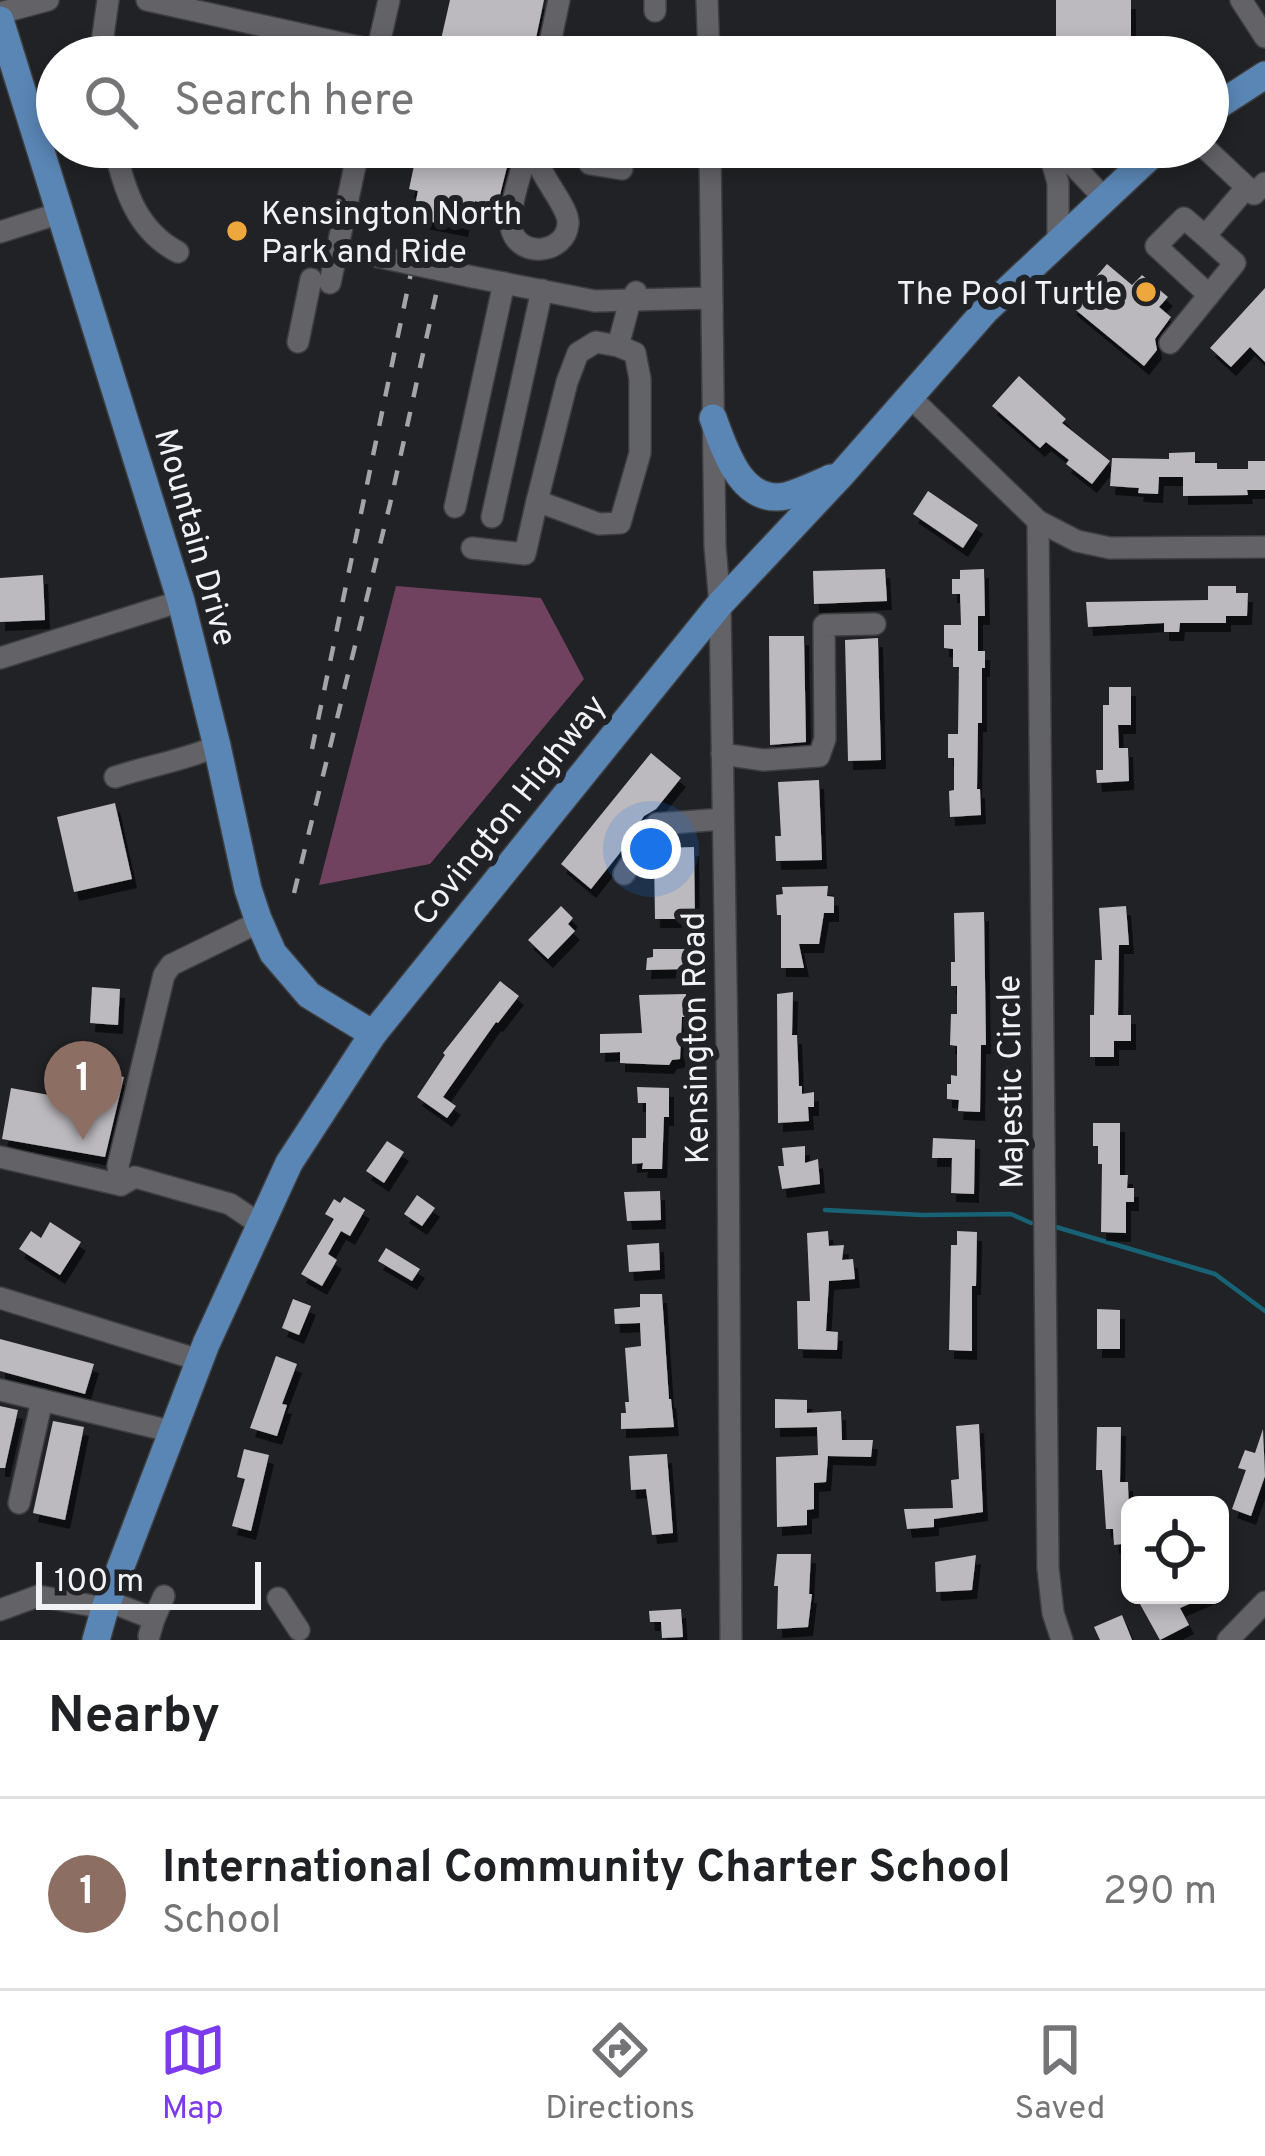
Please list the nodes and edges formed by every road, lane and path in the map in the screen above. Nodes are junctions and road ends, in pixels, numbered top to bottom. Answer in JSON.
{"nodes":[{"id":1,"x":48,"y":0,"type":"edge"},
{"id":2,"x":108,"y":0,"type":"edge"},
{"id":3,"x":147,"y":0,"type":"edge"},
{"id":4,"x":389,"y":0,"type":"edge"},
{"id":5,"x":560,"y":0,"type":"edge"},
{"id":6,"x":707,"y":0,"type":"edge"},
{"id":7,"x":1251,"y":6,"type":"edge"},
{"id":8,"x":0,"y":16,"type":"edge"},
{"id":9,"x":103,"y":36,"type":"edge"},
{"id":10,"x":300,"y":36,"type":"edge"},
{"id":11,"x":381,"y":36,"type":"edge"},
{"id":12,"x":552,"y":36,"type":"edge"},
{"id":13,"x":708,"y":36,"type":"edge"},
{"id":14,"x":1265,"y":37,"type":"edge"},
{"id":15,"x":1265,"y":74,"type":"edge"},
{"id":16,"x":1229,"y":98,"type":"edge"},
{"id":17,"x":36,"y":134,"type":"edge"},
{"id":18,"x":1229,"y":166,"type":"edge"},
{"id":19,"x":46,"y":168,"type":"edge"},
{"id":20,"x":121,"y":168,"type":"edge"},
{"id":21,"x":354,"y":168,"type":"edge"},
{"id":22,"x":616,"y":168,"type":"edge"},
{"id":23,"x":710,"y":168,"type":"edge"},
{"id":24,"x":1056,"y":168,"type":"edge"},
{"id":25,"x":1073,"y":168,"type":"edge"},
{"id":26,"x":1138,"y":168,"type":"edge"},
{"id":27,"x":622,"y":169,"type":"dead end"},
{"id":28,"x":1259,"y":188,"type":"edge"},
{"id":29,"x":1105,"y":199,"type":"junction"},
{"id":30,"x":60,"y":213,"type":"junction"},
{"id":31,"x":0,"y":232,"type":"edge"},
{"id":32,"x":1205,"y":236,"type":"junction"},
{"id":33,"x":1058,"y":244,"type":"junction"},
{"id":34,"x":338,"y":248,"type":"junction"},
{"id":35,"x":178,"y":252,"type":"dead end"},
{"id":36,"x":504,"y":283,"type":"junction"},
{"id":37,"x":542,"y":290,"type":"junction"},
{"id":38,"x":1209,"y":295,"type":"junction"},
{"id":39,"x":633,"y":297,"type":"junction"},
{"id":40,"x":711,"y":298,"type":"junction"},
{"id":41,"x":298,"y":342,"type":"dead end"},
{"id":42,"x":1170,"y":344,"type":"dead end"},
{"id":43,"x":618,"y":346,"type":"junction"},
{"id":44,"x":909,"y":396,"type":"junction"},
{"id":45,"x":713,"y":418,"type":"junction"},
{"id":46,"x":841,"y":475,"type":"junction"},
{"id":47,"x":537,"y":501,"type":"junction"},
{"id":48,"x":455,"y":506,"type":"dead end"},
{"id":49,"x":492,"y":517,"type":"dead end"},
{"id":50,"x":1038,"y":521,"type":"junction"},
{"id":51,"x":1265,"y":547,"type":"edge"},
{"id":52,"x":472,"y":548,"type":"dead end"},
{"id":53,"x":181,"y":601,"type":"junction"},
{"id":54,"x":720,"y":604,"type":"junction"},
{"id":55,"x":875,"y":624,"type":"dead end"},
{"id":56,"x":0,"y":658,"type":"edge"},
{"id":57,"x":217,"y":746,"type":"junction"},
{"id":58,"x":722,"y":754,"type":"junction"},
{"id":59,"x":132,"y":779,"type":"dead end"},
{"id":60,"x":723,"y":819,"type":"junction"},
{"id":61,"x":624,"y":874,"type":"dead end"},
{"id":62,"x":260,"y":922,"type":"junction"},
{"id":63,"x":373,"y":1034,"type":"junction"},
{"id":64,"x":0,"y":1157,"type":"edge"},
{"id":65,"x":121,"y":1185,"type":"junction"},
{"id":66,"x":261,"y":1225,"type":"junction"},
{"id":67,"x":0,"y":1298,"type":"edge"},
{"id":68,"x":202,"y":1361,"type":"junction"},
{"id":69,"x":0,"y":1390,"type":"edge"},
{"id":70,"x":42,"y":1400,"type":"junction"},
{"id":71,"x":174,"y":1432,"type":"junction"},
{"id":72,"x":19,"y":1503,"type":"dead end"},
{"id":73,"x":164,"y":1596,"type":"dead end"},
{"id":74,"x":278,"y":1598,"type":"dead end"},
{"id":75,"x":1265,"y":1602,"type":"edge"},
{"id":76,"x":106,"y":1604,"type":"junction"},
{"id":77,"x":0,"y":1610,"type":"edge"},
{"id":78,"x":299,"y":1630,"type":"dead end"},
{"id":79,"x":96,"y":1640,"type":"edge"},
{"id":80,"x":731,"y":1640,"type":"edge"},
{"id":81,"x":1062,"y":1640,"type":"edge"},
{"id":82,"x":1228,"y":1640,"type":"edge"}],
"edges":[{"from":1,"to":8,"type":"street"},
{"from":2,"to":9,"type":"street"},
{"from":3,"to":10,"type":"street"},
{"from":4,"to":11,"type":"street"},
{"from":5,"to":12,"type":"street"},
{"from":6,"to":13,"type":"street"},
{"from":7,"to":14,"type":"street"},
{"from":8,"to":17,"type":"main road","name":"Mountain Drive"},
{"from":15,"to":16,"type":"main road"},
{"from":18,"to":28,"type":"street"},
{"from":19,"to":30,"type":"main road","name":"Mountain Drive"},
{"from":20,"to":35,"type":"street"},
{"from":21,"to":34,"type":"street"},
{"from":22,"to":27,"type":"street"},
{"from":23,"to":40,"type":"street","name":"Kensington Road"},
{"from":24,"to":33,"type":"street"},
{"from":25,"to":29,"type":"street"},
{"from":26,"to":29,"type":"main road","name":"Covington Highway"},
{"from":28,"to":32,"type":"street"},
{"from":29,"to":33,"type":"main road","name":"Covington Highway"},
{"from":30,"to":31,"type":"street"},
{"from":30,"to":53,"type":"main road","name":"Mountain Drive"},
{"from":32,"to":38,"type":"street"},
{"from":32,"to":38,"type":"street"},
{"from":33,"to":44,"type":"main road","name":"Covington Highway"},
{"from":34,"to":36,"type":"street","bridge":true},
{"from":34,"to":41,"type":"street"},
{"from":36,"to":37,"type":"street"},
{"from":36,"to":48,"type":"street"},
{"from":37,"to":39,"type":"street"},
{"from":37,"to":49,"type":"street"},
{"from":38,"to":42,"type":"street"},
{"from":39,"to":40,"type":"street"},
{"from":39,"to":43,"type":"street"},
{"from":40,"to":45,"type":"street","name":"Kensington Road"},
{"from":43,"to":47,"type":"street"},
{"from":43,"to":47,"type":"street"},
{"from":44,"to":46,"type":"main road","name":"Covington Highway"},
{"from":44,"to":50,"type":"street"},
{"from":45,"to":46,"type":"main road"},
{"from":45,"to":54,"type":"street","name":"Kensington Road"},
{"from":46,"to":54,"type":"main road","name":"Covington Highway"},
{"from":47,"to":52,"type":"street"},
{"from":50,"to":51,"type":"street"},
{"from":50,"to":81,"type":"street","name":"Majestic Circle"},
{"from":53,"to":56,"type":"street"},
{"from":53,"to":57,"type":"main road","name":"Mountain Drive"},
{"from":54,"to":58,"type":"street","name":"Kensington Road"},
{"from":54,"to":63,"type":"main road","name":"Covington Highway"},
{"from":55,"to":58,"type":"street"},
{"from":57,"to":59,"type":"street"},
{"from":57,"to":62,"type":"main road","name":"Mountain Drive"},
{"from":58,"to":60,"type":"street","name":"Kensington Road"},
{"from":60,"to":61,"type":"street"},
{"from":60,"to":80,"type":"street","name":"Kensington Road"},
{"from":62,"to":63,"type":"main road","name":"Mountain Drive"},
{"from":62,"to":65,"type":"street"},
{"from":63,"to":66,"type":"main road","name":"Covington Highway"},
{"from":64,"to":65,"type":"street"},
{"from":65,"to":66,"type":"street"},
{"from":66,"to":68,"type":"main road","name":"Covington Highway"},
{"from":67,"to":68,"type":"street"},
{"from":68,"to":71,"type":"main road","name":"Covington Highway"},
{"from":69,"to":70,"type":"street"},
{"from":70,"to":71,"type":"street"},
{"from":70,"to":72,"type":"street"},
{"from":71,"to":76,"type":"main road","name":"Covington Highway"},
{"from":73,"to":76,"type":"street"},
{"from":74,"to":78,"type":"street"},
{"from":75,"to":82,"type":"street"},
{"from":76,"to":77,"type":"street"},
{"from":76,"to":79,"type":"main road","name":"Covington Highway"}]}
